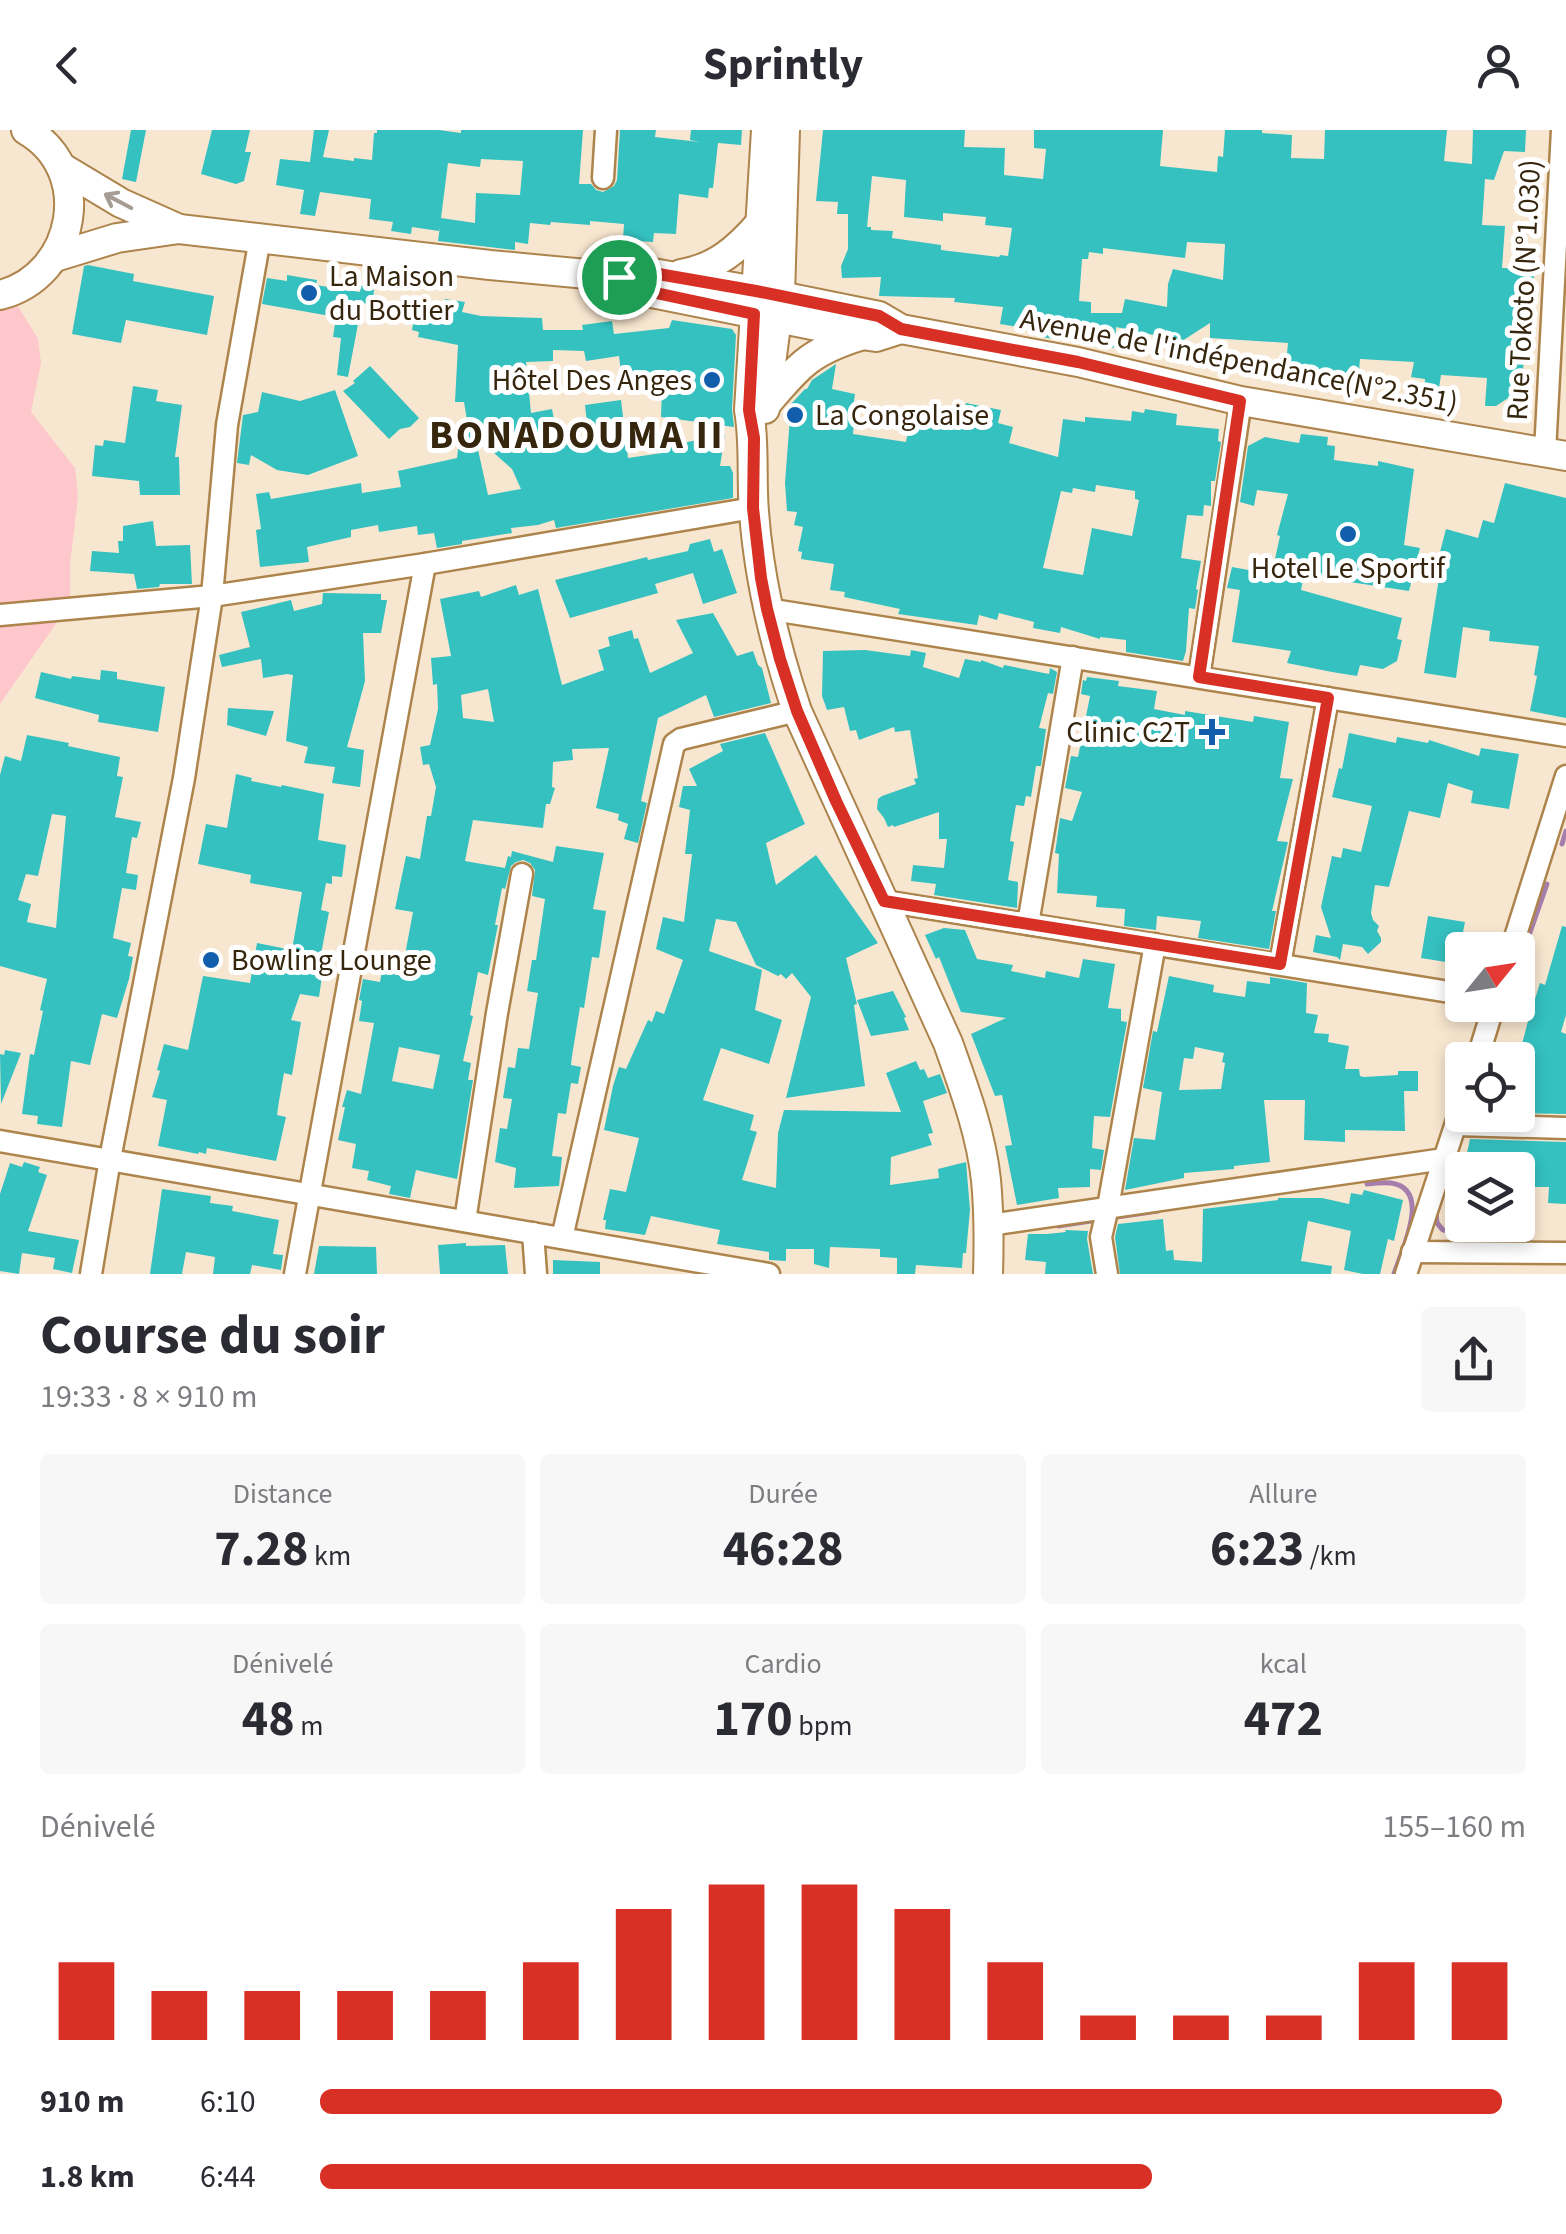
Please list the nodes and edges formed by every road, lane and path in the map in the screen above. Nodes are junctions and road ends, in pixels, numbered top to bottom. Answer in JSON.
{"nodes":[{"id":1,"x":26,"y":130,"type":"edge"},
{"id":2,"x":606,"y":130,"type":"edge"},
{"id":3,"x":766,"y":130,"type":"edge"},
{"id":4,"x":785,"y":130,"type":"edge"},
{"id":5,"x":1562,"y":130,"type":"edge"},
{"id":6,"x":61,"y":167,"type":"junction"},
{"id":7,"x":602,"y":178,"type":"dead end"},
{"id":8,"x":761,"y":222,"type":"junction"},
{"id":9,"x":179,"y":229,"type":"junction"},
{"id":10,"x":260,"y":238,"type":"junction"},
{"id":11,"x":56,"y":257,"type":"junction"},
{"id":12,"x":669,"y":276,"type":"junction"},
{"id":13,"x":619,"y":277,"type":"junction"},
{"id":14,"x":0,"y":296,"type":"edge"},
{"id":15,"x":767,"y":305,"type":"junction"},
{"id":16,"x":901,"y":329,"type":"junction"},
{"id":17,"x":862,"y":335,"type":"junction"},
{"id":18,"x":1240,"y":401,"type":"junction"},
{"id":19,"x":766,"y":404,"type":"junction"},
{"id":20,"x":754,"y":438,"type":"junction"},
{"id":21,"x":1556,"y":454,"type":"edge"},
{"id":22,"x":753,"y":508,"type":"junction"},
{"id":23,"x":425,"y":564,"type":"junction"},
{"id":24,"x":212,"y":596,"type":"junction"},
{"id":25,"x":767,"y":609,"type":"junction"},
{"id":26,"x":0,"y":615,"type":"edge"},
{"id":27,"x":1073,"y":658,"type":"junction"},
{"id":28,"x":1199,"y":677,"type":"junction"},
{"id":29,"x":1328,"y":698,"type":"junction"},
{"id":30,"x":797,"y":711,"type":"junction"},
{"id":31,"x":1566,"y":736,"type":"edge"},
{"id":32,"x":1566,"y":776,"type":"edge"},
{"id":33,"x":522,"y":874,"type":"dead end"},
{"id":34,"x":884,"y":901,"type":"junction"},
{"id":35,"x":1028,"y":924,"type":"junction"},
{"id":36,"x":1517,"y":932,"type":"edge"},
{"id":37,"x":1155,"y":944,"type":"junction"},
{"id":38,"x":1280,"y":964,"type":"junction"},
{"id":39,"x":1445,"y":991,"type":"edge"},
{"id":40,"x":1535,"y":1124,"type":"edge"},
{"id":41,"x":1566,"y":1128,"type":"edge"},
{"id":42,"x":1454,"y":1132,"type":"edge"},
{"id":43,"x":0,"y":1140,"type":"edge"},
{"id":44,"x":1444,"y":1159,"type":"junction"},
{"id":45,"x":110,"y":1160,"type":"junction"},
{"id":46,"x":309,"y":1194,"type":"junction"},
{"id":47,"x":1108,"y":1208,"type":"junction"},
{"id":48,"x":465,"y":1221,"type":"junction"},
{"id":49,"x":990,"y":1225,"type":"junction"},
{"id":50,"x":533,"y":1233,"type":"junction"},
{"id":51,"x":562,"y":1238,"type":"junction"},
{"id":52,"x":1412,"y":1252,"type":"junction"},
{"id":53,"x":1566,"y":1253,"type":"edge"},
{"id":54,"x":738,"y":1271,"type":"edge"},
{"id":55,"x":90,"y":1274,"type":"edge"},
{"id":56,"x":295,"y":1274,"type":"edge"},
{"id":57,"x":536,"y":1274,"type":"edge"},
{"id":58,"x":769,"y":1274,"type":"edge"},
{"id":59,"x":988,"y":1274,"type":"edge"},
{"id":60,"x":1106,"y":1274,"type":"edge"},
{"id":61,"x":1406,"y":1274,"type":"edge"}],
"edges":[{"from":1,"to":6,"type":"main road","name":"Avenue de l'indépendance(N°2.351)"},
{"from":2,"to":7,"type":"street"},
{"from":3,"to":8,"type":"main road"},
{"from":4,"to":15,"type":"main road"},
{"from":5,"to":21,"type":"street","name":"Rue Tokoto (N°1.030)"},
{"from":9,"to":6,"type":"main road","name":"Avenue de l'indépendance(N°2.351)","one_way":true},
{"from":6,"to":11,"type":"main road"},
{"from":8,"to":12,"type":"main road"},
{"from":8,"to":15,"type":"main road"},
{"from":9,"to":10,"type":"main road","name":"Avenue de l'indépendance(N°2.351)"},
{"from":9,"to":11,"type":"main road","name":"Avenue de l'indépendance(N°2.351)"},
{"from":10,"to":13,"type":"main road","name":"Avenue de l'indépendance(N°2.351)"},
{"from":10,"to":24,"type":"street"},
{"from":11,"to":14,"type":"main road"},
{"from":12,"to":13,"type":"main road","name":"Avenue de l'indépendance(N°2.351)"},
{"from":12,"to":15,"type":"main road","name":"Avenue de l'indépendance(N°2.351)"},
{"from":13,"to":15,"type":"main road","name":"Avenue de l'indépendance(N°2.351)"},
{"from":15,"to":16,"type":"main road","name":"Avenue de l'indépendance(N°2.351)"},
{"from":15,"to":17,"type":"main road","name":"Avenue de l'indépendance(N°2.351)"},
{"from":15,"to":19,"type":"main road"},
{"from":15,"to":20,"type":"main road"},
{"from":16,"to":17,"type":"main road","name":"Avenue de l'indépendance(N°2.351)"},
{"from":16,"to":18,"type":"main road","name":"Avenue de l'indépendance(N°2.351)"},
{"from":17,"to":19,"type":"main road"},
{"from":18,"to":21,"type":"main road","name":"Avenue de l'indépendance(N°2.351)"},
{"from":18,"to":28,"type":"street"},
{"from":19,"to":20,"type":"main road"},
{"from":20,"to":22,"type":"main road"},
{"from":22,"to":23,"type":"street"},
{"from":22,"to":25,"type":"main road"},
{"from":23,"to":24,"type":"street"},
{"from":23,"to":46,"type":"street"},
{"from":24,"to":26,"type":"street"},
{"from":24,"to":45,"type":"street"},
{"from":25,"to":27,"type":"street"},
{"from":25,"to":30,"type":"main road"},
{"from":27,"to":28,"type":"street"},
{"from":27,"to":35,"type":"street"},
{"from":28,"to":29,"type":"street"},
{"from":29,"to":31,"type":"street"},
{"from":29,"to":38,"type":"street"},
{"from":30,"to":34,"type":"main road"},
{"from":30,"to":51,"type":"street"},
{"from":32,"to":36,"type":"street"},
{"from":33,"to":48,"type":"street"},
{"from":34,"to":35,"type":"street"},
{"from":34,"to":49,"type":"main road"},
{"from":35,"to":37,"type":"street"},
{"from":37,"to":38,"type":"street"},
{"from":37,"to":47,"type":"street"},
{"from":38,"to":39,"type":"street"},
{"from":40,"to":41,"type":"street"},
{"from":42,"to":44,"type":"street"},
{"from":43,"to":45,"type":"street"},
{"from":44,"to":47,"type":"street"},
{"from":44,"to":52,"type":"street"},
{"from":45,"to":46,"type":"street"},
{"from":45,"to":55,"type":"street"},
{"from":46,"to":48,"type":"street"},
{"from":46,"to":56,"type":"street"},
{"from":47,"to":49,"type":"street"},
{"from":47,"to":60,"type":"street"},
{"from":48,"to":50,"type":"street"},
{"from":49,"to":59,"type":"main road"},
{"from":50,"to":51,"type":"street"},
{"from":50,"to":57,"type":"street"},
{"from":51,"to":54,"type":"street"},
{"from":52,"to":53,"type":"street"},
{"from":52,"to":61,"type":"street"},
{"from":54,"to":58,"type":"street"}]}
